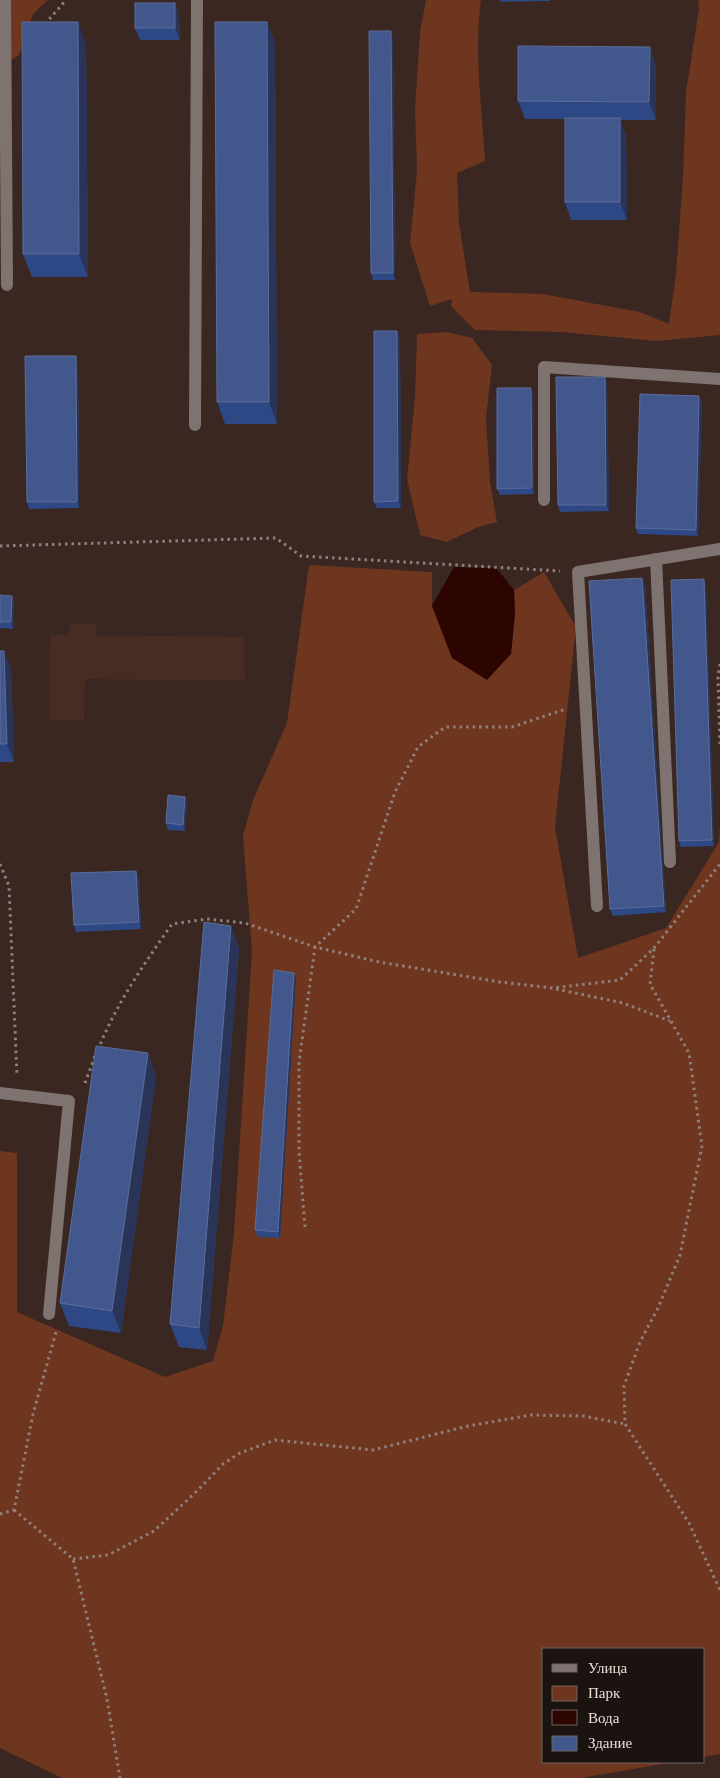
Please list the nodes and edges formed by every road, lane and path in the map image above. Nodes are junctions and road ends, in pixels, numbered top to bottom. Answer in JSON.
{"nodes":[{"id":1,"x":5,"y":0,"type":"edge"},
{"id":2,"x":66,"y":0,"type":"edge"},
{"id":3,"x":197,"y":0,"type":"edge"},
{"id":4,"x":42,"y":28,"type":"edge"},
{"id":5,"x":7,"y":285,"type":"dead end"},
{"id":6,"x":720,"y":380,"type":"edge"},
{"id":7,"x":195,"y":425,"type":"dead end"},
{"id":8,"x":544,"y":500,"type":"dead end"},
{"id":9,"x":0,"y":546,"type":"edge"},
{"id":10,"x":720,"y":549,"type":"edge"},
{"id":11,"x":656,"y":559,"type":"junction"},
{"id":12,"x":578,"y":572,"type":"junction"},
{"id":13,"x":720,"y":664,"type":"edge"},
{"id":14,"x":585,"y":703,"type":"junction"},
{"id":15,"x":720,"y":744,"type":"edge"},
{"id":16,"x":670,"y":862,"type":"dead end"},
{"id":17,"x":0,"y":864,"type":"edge"},
{"id":18,"x":720,"y":864,"type":"edge"},
{"id":19,"x":597,"y":906,"type":"dead end"},
{"id":20,"x":315,"y":946,"type":"junction"},
{"id":21,"x":654,"y":948,"type":"junction"},
{"id":22,"x":553,"y":988,"type":"junction"},
{"id":23,"x":671,"y":1021,"type":"junction"},
{"id":24,"x":17,"y":1079,"type":"dead end"},
{"id":25,"x":85,"y":1083,"type":"dead end"},
{"id":26,"x":0,"y":1093,"type":"edge"},
{"id":27,"x":305,"y":1227,"type":"dead end"},
{"id":28,"x":49,"y":1314,"type":"dead end"},
{"id":29,"x":58,"y":1325,"type":"edge"},
{"id":30,"x":625,"y":1424,"type":"junction"},
{"id":31,"x":14,"y":1510,"type":"junction"},
{"id":32,"x":0,"y":1514,"type":"edge"},
{"id":33,"x":72,"y":1559,"type":"junction"},
{"id":34,"x":720,"y":1590,"type":"edge"},
{"id":35,"x":120,"y":1778,"type":"edge"}],
"edges":[{"from":1,"to":5,"type":"lane"},
{"from":2,"to":4,"type":"path"},
{"from":3,"to":7,"type":"lane"},
{"from":6,"to":8,"type":"lane"},
{"from":9,"to":12,"type":"path"},
{"from":10,"to":11,"type":"lane"},
{"from":11,"to":12,"type":"lane"},
{"from":11,"to":16,"type":"lane"},
{"from":12,"to":14,"type":"lane"},
{"from":13,"to":15,"type":"path"},
{"from":14,"to":19,"type":"lane"},
{"from":14,"to":20,"type":"path"},
{"from":17,"to":24,"type":"path"},
{"from":18,"to":21,"type":"path"},
{"from":20,"to":22,"type":"path"},
{"from":20,"to":25,"type":"path"},
{"from":20,"to":27,"type":"path"},
{"from":21,"to":22,"type":"path"},
{"from":21,"to":23,"type":"path"},
{"from":22,"to":23,"type":"path"},
{"from":23,"to":30,"type":"path"},
{"from":26,"to":28,"type":"lane"},
{"from":29,"to":31,"type":"path"},
{"from":30,"to":33,"type":"path"},
{"from":30,"to":34,"type":"path"},
{"from":31,"to":32,"type":"path"},
{"from":31,"to":33,"type":"path"},
{"from":33,"to":35,"type":"path"}]}
